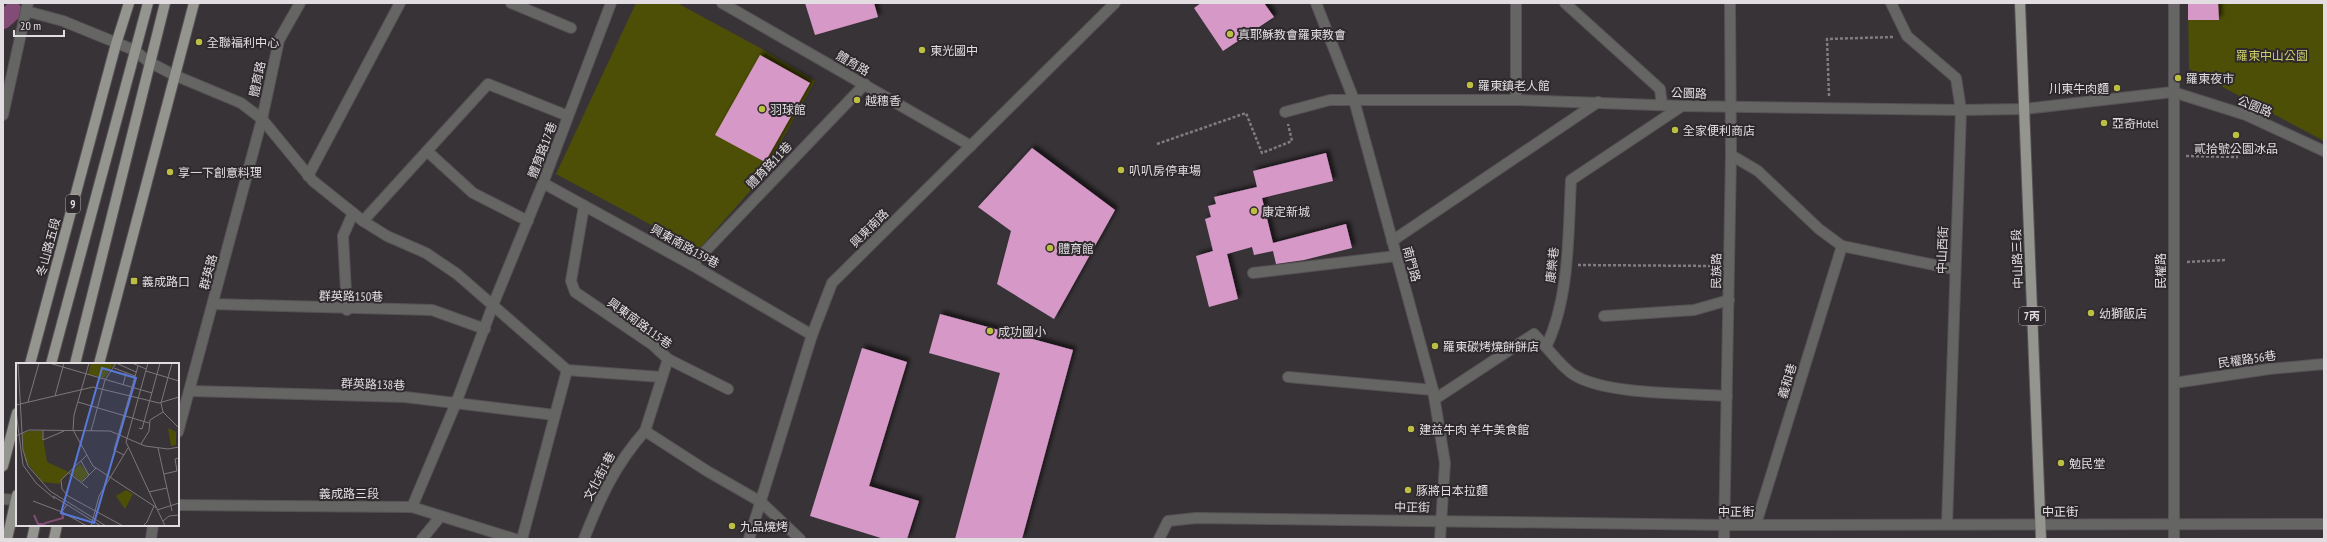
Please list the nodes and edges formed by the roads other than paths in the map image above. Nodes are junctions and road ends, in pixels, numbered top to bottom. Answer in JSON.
{"nodes":[{"id":1,"x":129,"y":3,"type":"edge"},
{"id":2,"x":148,"y":3,"type":"edge"},
{"id":3,"x":165,"y":3,"type":"edge"},
{"id":4,"x":194,"y":3,"type":"edge"},
{"id":5,"x":300,"y":3,"type":"edge"},
{"id":6,"x":400,"y":3,"type":"edge"},
{"id":7,"x":510,"y":3,"type":"edge"},
{"id":8,"x":611,"y":3,"type":"edge"},
{"id":9,"x":722,"y":3,"type":"edge"},
{"id":10,"x":1115,"y":3,"type":"edge"},
{"id":11,"x":1316,"y":3,"type":"edge"},
{"id":12,"x":1516,"y":3,"type":"edge"},
{"id":13,"x":1565,"y":3,"type":"edge"},
{"id":14,"x":1730,"y":3,"type":"edge"},
{"id":15,"x":1891,"y":3,"type":"edge"},
{"id":16,"x":2020,"y":3,"type":"edge"},
{"id":17,"x":2174,"y":3,"type":"edge"},
{"id":18,"x":27,"y":7,"type":"edge"},
{"id":19,"x":571,"y":28,"type":"dead end"},
{"id":20,"x":116,"y":44,"type":"junction"},
{"id":21,"x":134,"y":50,"type":"junction"},
{"id":22,"x":149,"y":62,"type":"junction"},
{"id":23,"x":174,"y":76,"type":"junction"},
{"id":24,"x":865,"y":84,"type":"junction"},
{"id":25,"x":2173,"y":92,"type":"junction"},
{"id":26,"x":1354,"y":100,"type":"junction"},
{"id":27,"x":1516,"y":100,"type":"junction"},
{"id":28,"x":1598,"y":102,"type":"junction"},
{"id":29,"x":1662,"y":105,"type":"junction"},
{"id":30,"x":1682,"y":106,"type":"junction"},
{"id":31,"x":1732,"y":107,"type":"junction"},
{"id":32,"x":2024,"y":109,"type":"junction"},
{"id":33,"x":1961,"y":110,"type":"junction"},
{"id":34,"x":1285,"y":112,"type":"road end"},
{"id":35,"x":3,"y":115,"type":"edge"},
{"id":36,"x":568,"y":116,"type":"junction"},
{"id":37,"x":262,"y":118,"type":"junction"},
{"id":38,"x":971,"y":146,"type":"junction"},
{"id":39,"x":427,"y":151,"type":"junction"},
{"id":40,"x":2324,"y":151,"type":"edge"},
{"id":41,"x":1731,"y":155,"type":"junction"},
{"id":42,"x":308,"y":176,"type":"junction"},
{"id":43,"x":543,"y":183,"type":"junction"},
{"id":44,"x":584,"y":206,"type":"junction"},
{"id":45,"x":353,"y":213,"type":"junction"},
{"id":46,"x":363,"y":221,"type":"junction"},
{"id":47,"x":528,"y":221,"type":"junction"},
{"id":48,"x":1392,"y":242,"type":"junction"},
{"id":49,"x":1842,"y":246,"type":"junction"},
{"id":50,"x":1396,"y":256,"type":"junction"},
{"id":51,"x":692,"y":265,"type":"junction"},
{"id":52,"x":1954,"y":269,"type":"junction"},
{"id":53,"x":1253,"y":273,"type":"dead end"},
{"id":54,"x":1729,"y":300,"type":"junction"},
{"id":55,"x":213,"y":304,"type":"junction"},
{"id":56,"x":493,"y":305,"type":"junction"},
{"id":57,"x":347,"y":310,"type":"junction"},
{"id":58,"x":1604,"y":316,"type":"dead end"},
{"id":59,"x":485,"y":329,"type":"junction"},
{"id":60,"x":812,"y":335,"type":"junction"},
{"id":61,"x":1546,"y":347,"type":"junction"},
{"id":62,"x":668,"y":359,"type":"junction"},
{"id":63,"x":30,"y":363,"type":"edge"},
{"id":64,"x":51,"y":363,"type":"edge"},
{"id":65,"x":75,"y":363,"type":"edge"},
{"id":66,"x":99,"y":363,"type":"edge"},
{"id":67,"x":2324,"y":364,"type":"edge"},
{"id":68,"x":567,"y":370,"type":"junction"},
{"id":69,"x":661,"y":377,"type":"junction"},
{"id":70,"x":1288,"y":377,"type":"dead end"},
{"id":71,"x":2174,"y":383,"type":"junction"},
{"id":72,"x":728,"y":389,"type":"dead end"},
{"id":73,"x":190,"y":391,"type":"junction"},
{"id":74,"x":1434,"y":394,"type":"junction"},
{"id":75,"x":1727,"y":396,"type":"junction"},
{"id":76,"x":456,"y":403,"type":"junction"},
{"id":77,"x":555,"y":415,"type":"junction"},
{"id":78,"x":16,"y":417,"type":"edge"},
{"id":79,"x":179,"y":429,"type":"edge"},
{"id":80,"x":645,"y":431,"type":"junction"},
{"id":81,"x":3,"y":466,"type":"edge"},
{"id":82,"x":16,"y":498,"type":"edge"},
{"id":83,"x":3,"y":499,"type":"edge"},
{"id":84,"x":16,"y":502,"type":"edge"},
{"id":85,"x":761,"y":502,"type":"junction"},
{"id":86,"x":179,"y":505,"type":"edge"},
{"id":87,"x":412,"y":507,"type":"junction"},
{"id":88,"x":440,"y":517,"type":"junction"},
{"id":89,"x":1442,"y":520,"type":"junction"},
{"id":90,"x":1756,"y":524,"type":"junction"},
{"id":91,"x":1947,"y":524,"type":"junction"},
{"id":92,"x":2040,"y":524,"type":"junction"},
{"id":93,"x":2173,"y":524,"type":"junction"},
{"id":94,"x":2324,"y":524,"type":"edge"},
{"id":95,"x":1724,"y":525,"type":"junction"},
{"id":96,"x":35,"y":526,"type":"edge"},
{"id":97,"x":57,"y":526,"type":"edge"},
{"id":98,"x":153,"y":526,"type":"edge"},
{"id":99,"x":7,"y":539,"type":"edge"},
{"id":100,"x":32,"y":539,"type":"edge"},
{"id":101,"x":54,"y":539,"type":"edge"},
{"id":102,"x":151,"y":539,"type":"edge"},
{"id":103,"x":422,"y":539,"type":"edge"},
{"id":104,"x":515,"y":539,"type":"edge"},
{"id":105,"x":522,"y":539,"type":"edge"},
{"id":106,"x":584,"y":539,"type":"edge"},
{"id":107,"x":749,"y":539,"type":"edge"},
{"id":108,"x":800,"y":539,"type":"edge"},
{"id":109,"x":1159,"y":539,"type":"edge"},
{"id":110,"x":1440,"y":539,"type":"edge"},
{"id":111,"x":1724,"y":539,"type":"edge"},
{"id":112,"x":2041,"y":539,"type":"edge"},
{"id":113,"x":2174,"y":539,"type":"edge"}],
"edges":[{"from":1,"to":20,"type":"main road","number":"9"},
{"from":2,"to":21,"type":"main road","number":"9"},
{"from":3,"to":22,"type":"main road"},
{"from":4,"to":23,"type":"main road"},
{"from":5,"to":37,"type":"street","name":"體育路"},
{"from":6,"to":42,"type":"street"},
{"from":7,"to":19,"type":"street"},
{"from":8,"to":36,"type":"street","name":"體育路17巷"},
{"from":9,"to":24,"type":"street","name":"體育路"},
{"from":10,"to":38,"type":"street","name":"興東南路"},
{"from":11,"to":26,"type":"street","name":"南門路"},
{"from":12,"to":27,"type":"street"},
{"from":13,"to":29,"type":"street"},
{"from":14,"to":31,"type":"street","name":"民族路"},
{"from":15,"to":33,"type":"street","name":"中山西街"},
{"from":16,"to":32,"type":"main road","name":"中山路三段","number":"7丙"},
{"from":17,"to":25,"type":"street","name":"民權路"},
{"from":18,"to":20,"type":"street"},
{"from":18,"to":35,"type":"street"},
{"from":20,"to":21,"type":"street"},
{"from":20,"to":63,"type":"main road","name":"冬山路五段","number":"9"},
{"from":21,"to":22,"type":"street"},
{"from":21,"to":64,"type":"main road","number":"9"},
{"from":22,"to":23,"type":"street"},
{"from":22,"to":65,"type":"main road"},
{"from":23,"to":37,"type":"street"},
{"from":23,"to":66,"type":"main road"},
{"from":24,"to":38,"type":"street","name":"體育路"},
{"from":24,"to":51,"type":"street","name":"體育路11巷"},
{"from":25,"to":32,"type":"street","name":"公園路"},
{"from":25,"to":40,"type":"street","name":"公園路"},
{"from":25,"to":71,"type":"street","name":"民權路"},
{"from":26,"to":27,"type":"street","name":"公園路"},
{"from":26,"to":34,"type":"street","name":"公園路"},
{"from":26,"to":48,"type":"street","name":"南門路"},
{"from":27,"to":28,"type":"street","name":"公園路"},
{"from":28,"to":29,"type":"street","name":"公園路"},
{"from":28,"to":48,"type":"street"},
{"from":29,"to":30,"type":"street","name":"公園路"},
{"from":30,"to":31,"type":"street","name":"公園路"},
{"from":30,"to":61,"type":"street","name":"康樂巷"},
{"from":31,"to":33,"type":"street","name":"公園路"},
{"from":31,"to":41,"type":"street","name":"民族路"},
{"from":32,"to":33,"type":"street","name":"公園路"},
{"from":32,"to":92,"type":"main road","name":"中山路三段","number":"7丙"},
{"from":33,"to":52,"type":"street","name":"中山西街"},
{"from":36,"to":39,"type":"street"},
{"from":36,"to":43,"type":"street","name":"體育路17巷"},
{"from":37,"to":42,"type":"street"},
{"from":37,"to":55,"type":"street","name":"群英路"},
{"from":38,"to":60,"type":"street","name":"興東南路"},
{"from":39,"to":46,"type":"street"},
{"from":39,"to":47,"type":"street"},
{"from":41,"to":49,"type":"street"},
{"from":41,"to":54,"type":"street","name":"民族路"},
{"from":42,"to":45,"type":"street"},
{"from":43,"to":44,"type":"street","name":"興東南路139巷"},
{"from":43,"to":47,"type":"street","name":"體育路17巷"},
{"from":44,"to":51,"type":"street","name":"興東南路139巷"},
{"from":44,"to":62,"type":"street","name":"興東南路115巷"},
{"from":45,"to":46,"type":"street"},
{"from":45,"to":57,"type":"street"},
{"from":46,"to":56,"type":"street"},
{"from":47,"to":56,"type":"street","name":"體育路17巷"},
{"from":48,"to":50,"type":"street","name":"南門路"},
{"from":49,"to":52,"type":"street"},
{"from":49,"to":90,"type":"street","name":"義和巷"},
{"from":50,"to":53,"type":"street"},
{"from":50,"to":74,"type":"street","name":"南門路"},
{"from":51,"to":60,"type":"street","name":"興東南路139巷"},
{"from":52,"to":91,"type":"street","name":"中山西街"},
{"from":54,"to":58,"type":"street"},
{"from":54,"to":75,"type":"street","name":"民族路"},
{"from":55,"to":57,"type":"street","name":"群英路150巷"},
{"from":55,"to":73,"type":"street","name":"群英路"},
{"from":56,"to":59,"type":"street","name":"體育路17巷"},
{"from":56,"to":68,"type":"street"},
{"from":57,"to":59,"type":"street","name":"群英路150巷"},
{"from":59,"to":76,"type":"street","name":"體育路17巷"},
{"from":60,"to":85,"type":"street","name":"興東南路"},
{"from":61,"to":74,"type":"street"},
{"from":61,"to":75,"type":"street"},
{"from":62,"to":69,"type":"street","name":"興東南路115巷"},
{"from":62,"to":72,"type":"street"},
{"from":67,"to":71,"type":"street","name":"民權路56巷"},
{"from":68,"to":69,"type":"street"},
{"from":68,"to":77,"type":"street"},
{"from":69,"to":80,"type":"street","name":"興東南路115巷"},
{"from":70,"to":74,"type":"street"},
{"from":71,"to":93,"type":"street","name":"民權路"},
{"from":73,"to":76,"type":"street","name":"群英路138巷"},
{"from":73,"to":79,"type":"street","name":"群英路"},
{"from":74,"to":89,"type":"street","name":"南門路"},
{"from":75,"to":95,"type":"street","name":"民族路"},
{"from":76,"to":77,"type":"street","name":"群英路138巷"},
{"from":76,"to":87,"type":"street","name":"體育路17巷"},
{"from":77,"to":105,"type":"street"},
{"from":78,"to":81,"type":"main road"},
{"from":80,"to":85,"type":"street"},
{"from":80,"to":106,"type":"street","name":"文化街1巷"},
{"from":82,"to":83,"type":"street"},
{"from":84,"to":99,"type":"main road"},
{"from":85,"to":107,"type":"street","name":"興東南路"},
{"from":85,"to":108,"type":"street"},
{"from":86,"to":87,"type":"street","name":"義成路三段"},
{"from":87,"to":88,"type":"street","name":"義成路三段"},
{"from":88,"to":103,"type":"street"},
{"from":88,"to":104,"type":"street","name":"義成路三段"},
{"from":89,"to":95,"type":"street","name":"中正街"},
{"from":89,"to":109,"type":"street","name":"中正街"},
{"from":89,"to":110,"type":"street","name":"南門路"},
{"from":90,"to":91,"type":"street","name":"中正街"},
{"from":90,"to":95,"type":"street","name":"中正街"},
{"from":91,"to":92,"type":"street","name":"中正街"},
{"from":92,"to":93,"type":"street","name":"中正街"},
{"from":92,"to":112,"type":"main road","name":"中山路三段","number":"7丙"},
{"from":93,"to":94,"type":"street","name":"中正街"},
{"from":93,"to":113,"type":"street","name":"民權路"},
{"from":95,"to":111,"type":"street","name":"民族路"},
{"from":96,"to":100,"type":"main road"},
{"from":97,"to":101,"type":"main road"},
{"from":98,"to":102,"type":"street"}]}
